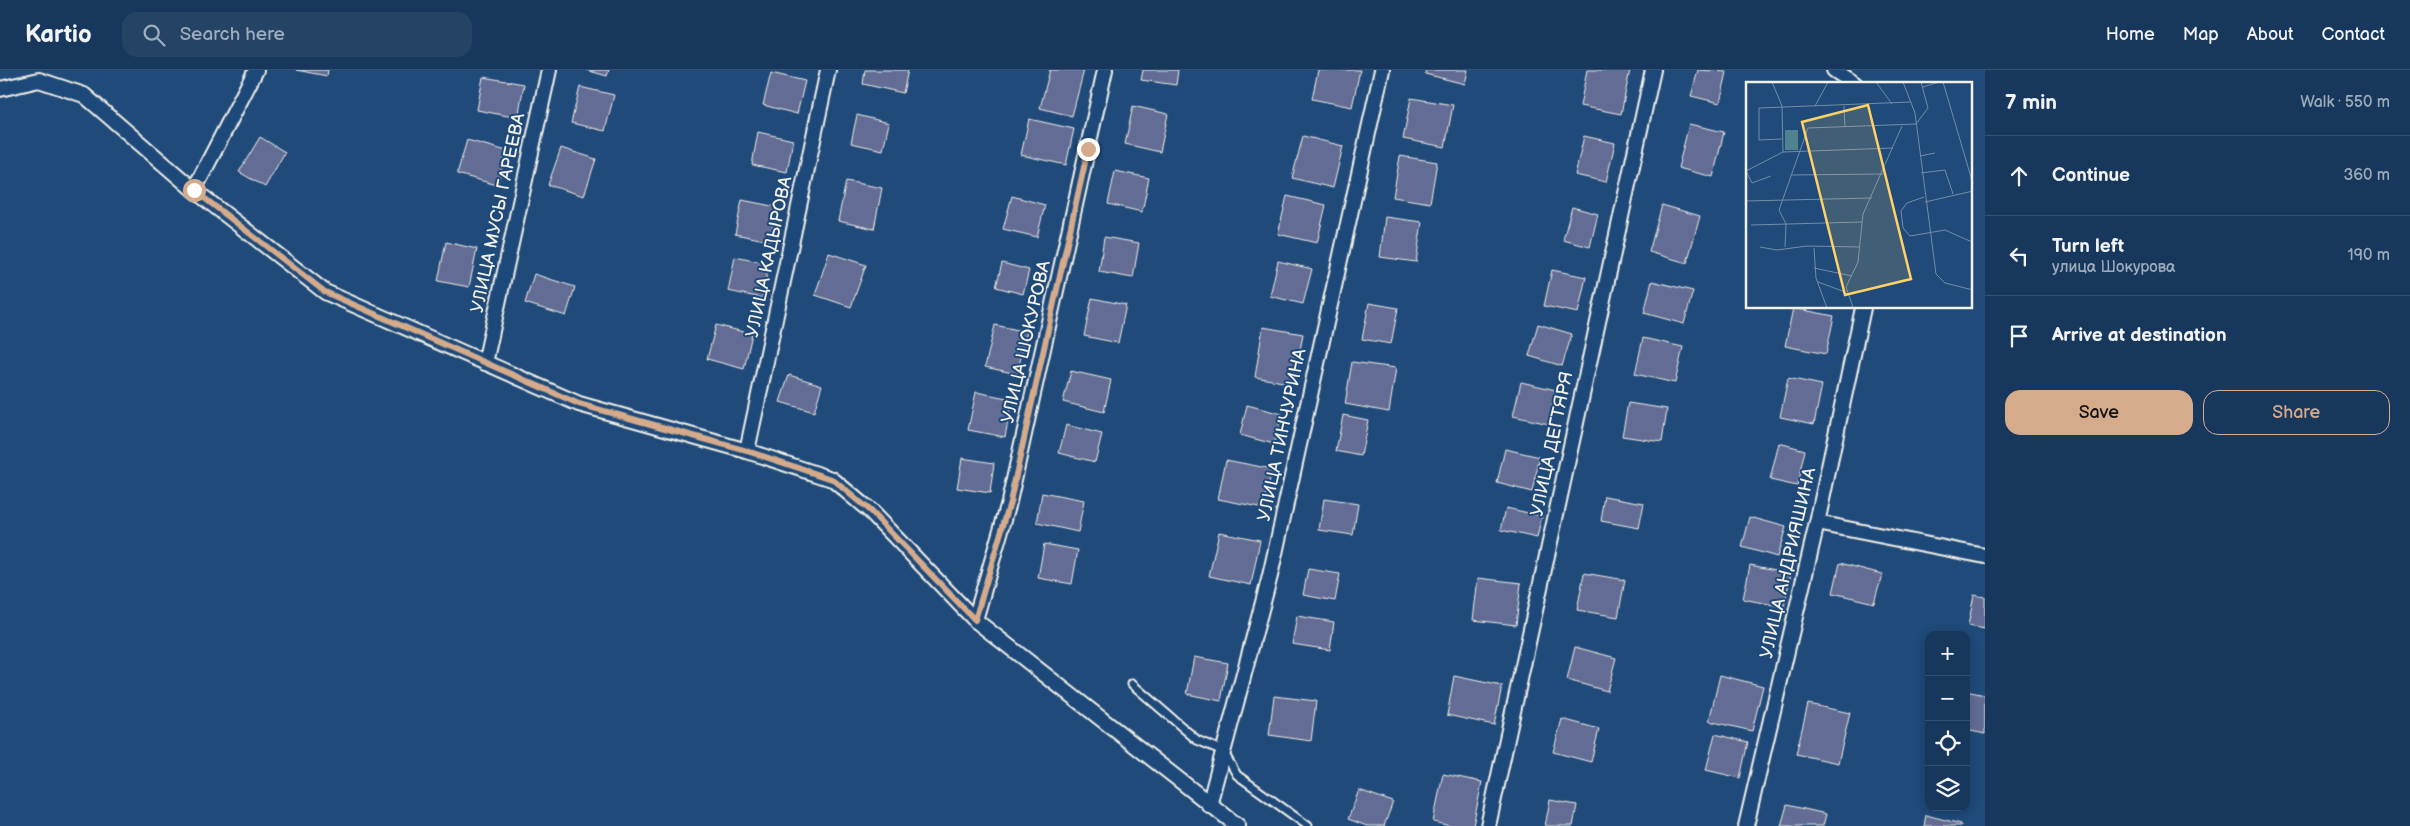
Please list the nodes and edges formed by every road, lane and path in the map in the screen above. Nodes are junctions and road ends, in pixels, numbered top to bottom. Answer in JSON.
{"nodes":[{"id":1,"x":256,"y":70,"type":"edge"},
{"id":2,"x":549,"y":70,"type":"edge"},
{"id":3,"x":828,"y":70,"type":"edge"},
{"id":4,"x":1105,"y":70,"type":"edge"},
{"id":5,"x":1382,"y":70,"type":"edge"},
{"id":6,"x":1653,"y":70,"type":"edge"},
{"id":7,"x":1834,"y":70,"type":"edge"},
{"id":8,"x":42,"y":75,"type":"edge"},
{"id":9,"x":1852,"y":82,"type":"edge"},
{"id":10,"x":0,"y":89,"type":"edge"},
{"id":11,"x":194,"y":190,"type":"junction"},
{"id":12,"x":1863,"y":309,"type":"edge"},
{"id":13,"x":485,"y":363,"type":"junction"},
{"id":14,"x":747,"y":451,"type":"junction"},
{"id":15,"x":1817,"y":523,"type":"junction"},
{"id":16,"x":1985,"y":556,"type":"edge"},
{"id":17,"x":975,"y":620,"type":"junction"},
{"id":18,"x":1132,"y":684,"type":"dead end"},
{"id":19,"x":1223,"y":751,"type":"junction"},
{"id":20,"x":1209,"y":806,"type":"junction"},
{"id":21,"x":1238,"y":826,"type":"edge"},
{"id":22,"x":1308,"y":826,"type":"edge"},
{"id":23,"x":1488,"y":826,"type":"edge"},
{"id":24,"x":1746,"y":826,"type":"edge"}],
"edges":[{"from":1,"to":11,"type":"street"},
{"from":2,"to":13,"type":"street","name":"УЛИЦА МУСЫ ГАРЕЕВА"},
{"from":3,"to":14,"type":"street","name":"УЛИЦА КАДЫРОВА"},
{"from":4,"to":17,"type":"street","name":"УЛИЦА ШОКУРОВА"},
{"from":5,"to":19,"type":"street","name":"УЛИЦА ТИНЧУРИНА"},
{"from":6,"to":23,"type":"street","name":"УЛИЦА ДЕГТЯРЯ"},
{"from":7,"to":9,"type":"street"},
{"from":8,"to":10,"type":"street"},
{"from":8,"to":11,"type":"street"},
{"from":11,"to":13,"type":"street"},
{"from":12,"to":15,"type":"street","name":"УЛИЦА АНДРИЯШИНА"},
{"from":13,"to":14,"type":"street"},
{"from":14,"to":17,"type":"street"},
{"from":15,"to":16,"type":"street"},
{"from":15,"to":24,"type":"street","name":"УЛИЦА АНДРИЯШИНА"},
{"from":17,"to":20,"type":"street"},
{"from":18,"to":19,"type":"lane"},
{"from":19,"to":20,"type":"street","name":"УЛИЦА ТИНЧУРИНА"},
{"from":19,"to":22,"type":"lane"},
{"from":20,"to":21,"type":"street"}]}
